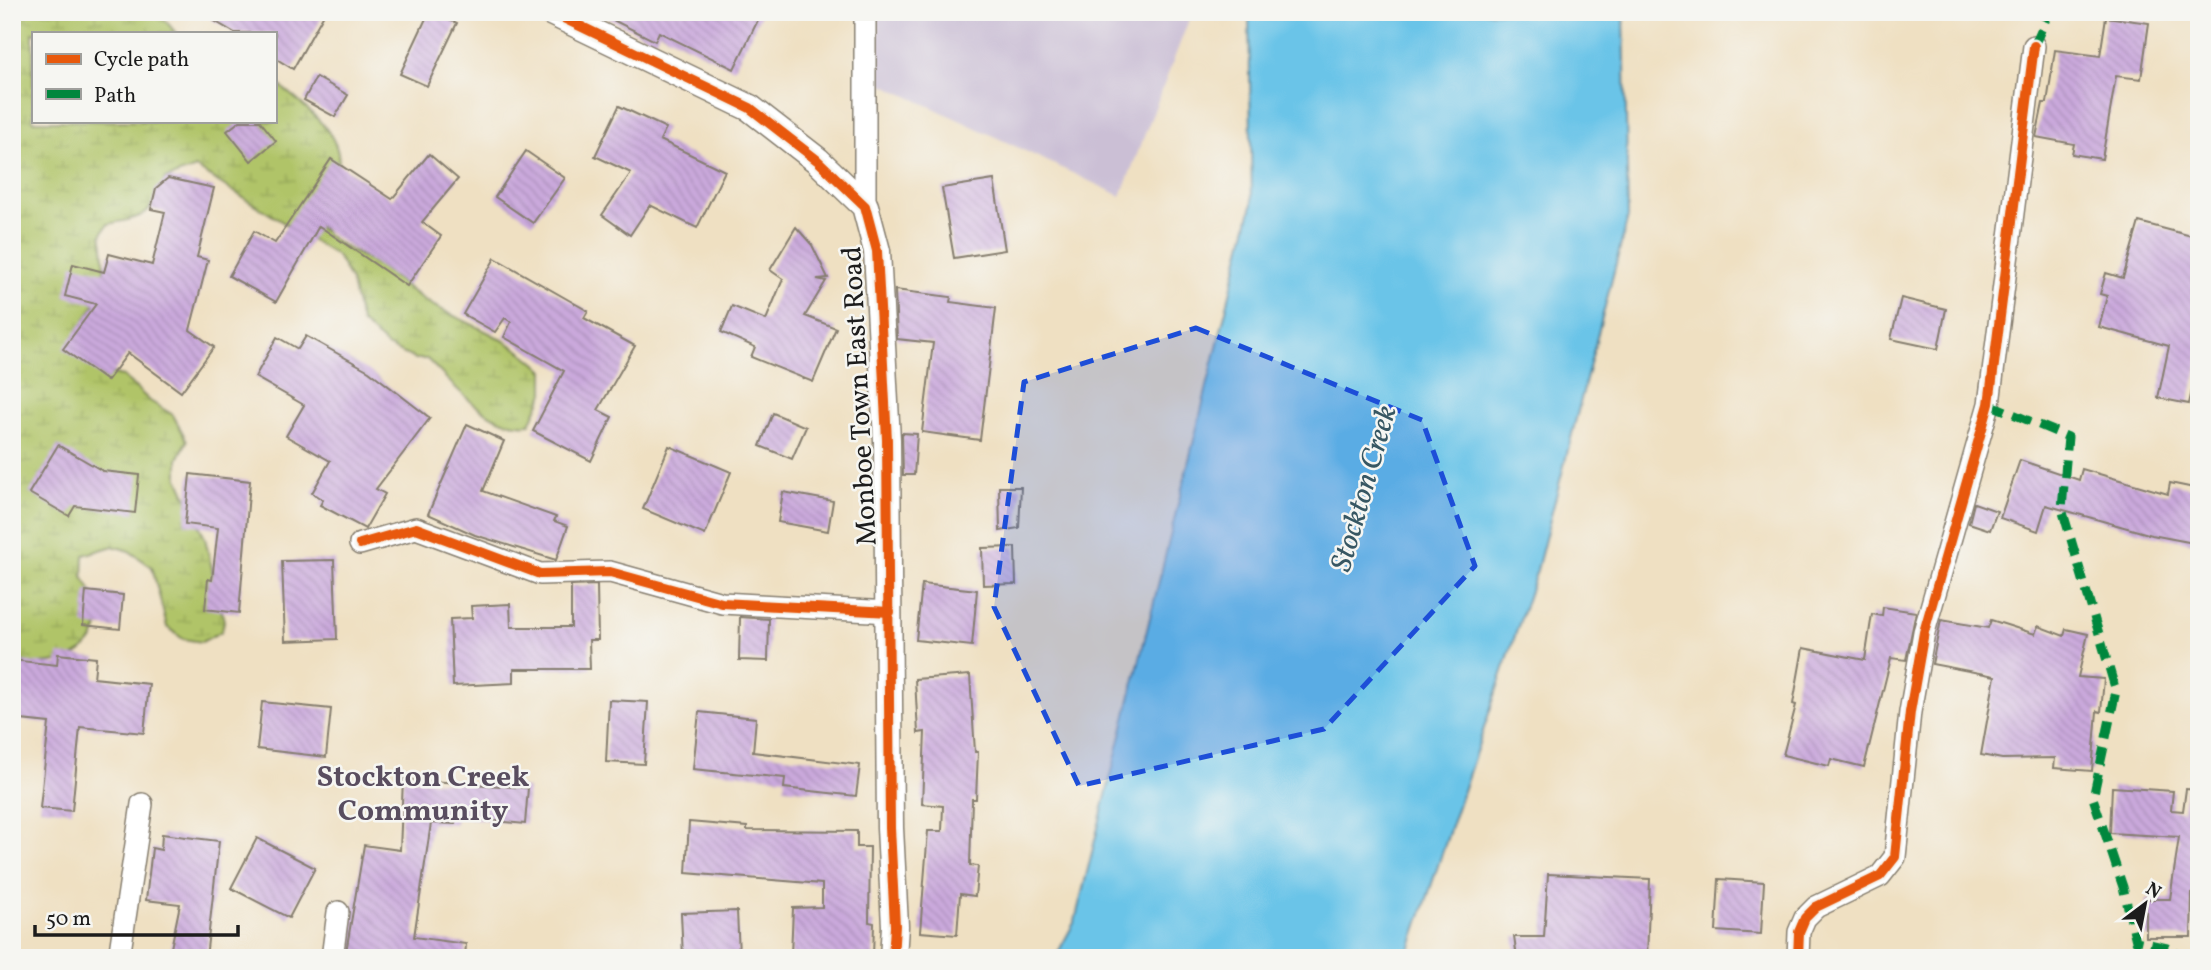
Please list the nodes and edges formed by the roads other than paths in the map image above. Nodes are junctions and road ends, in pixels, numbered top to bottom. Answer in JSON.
{"nodes":[{"id":1,"x":551,"y":12,"type":"edge"},
{"id":2,"x":865,"y":12,"type":"edge"},
{"id":3,"x":2034,"y":47,"type":"dead end"},
{"id":4,"x":865,"y":206,"type":"junction"},
{"id":5,"x":360,"y":544,"type":"dead end"},
{"id":6,"x":890,"y":611,"type":"junction"},
{"id":7,"x":142,"y":804,"type":"dead end"},
{"id":8,"x":338,"y":912,"type":"dead end"},
{"id":9,"x":118,"y":958,"type":"edge"},
{"id":10,"x":332,"y":958,"type":"edge"},
{"id":11,"x":893,"y":958,"type":"edge"},
{"id":12,"x":1798,"y":958,"type":"edge"}],
"edges":[{"from":1,"to":4,"type":"street","name":"Monboe Town East Road"},
{"from":2,"to":4,"type":"street"},
{"from":3,"to":12,"type":"street"},
{"from":4,"to":6,"type":"street","name":"Monboe Town East Road"},
{"from":5,"to":6,"type":"street"},
{"from":6,"to":11,"type":"street","name":"Monboe Town East Road"},
{"from":7,"to":9,"type":"street"},
{"from":8,"to":10,"type":"street"}]}
